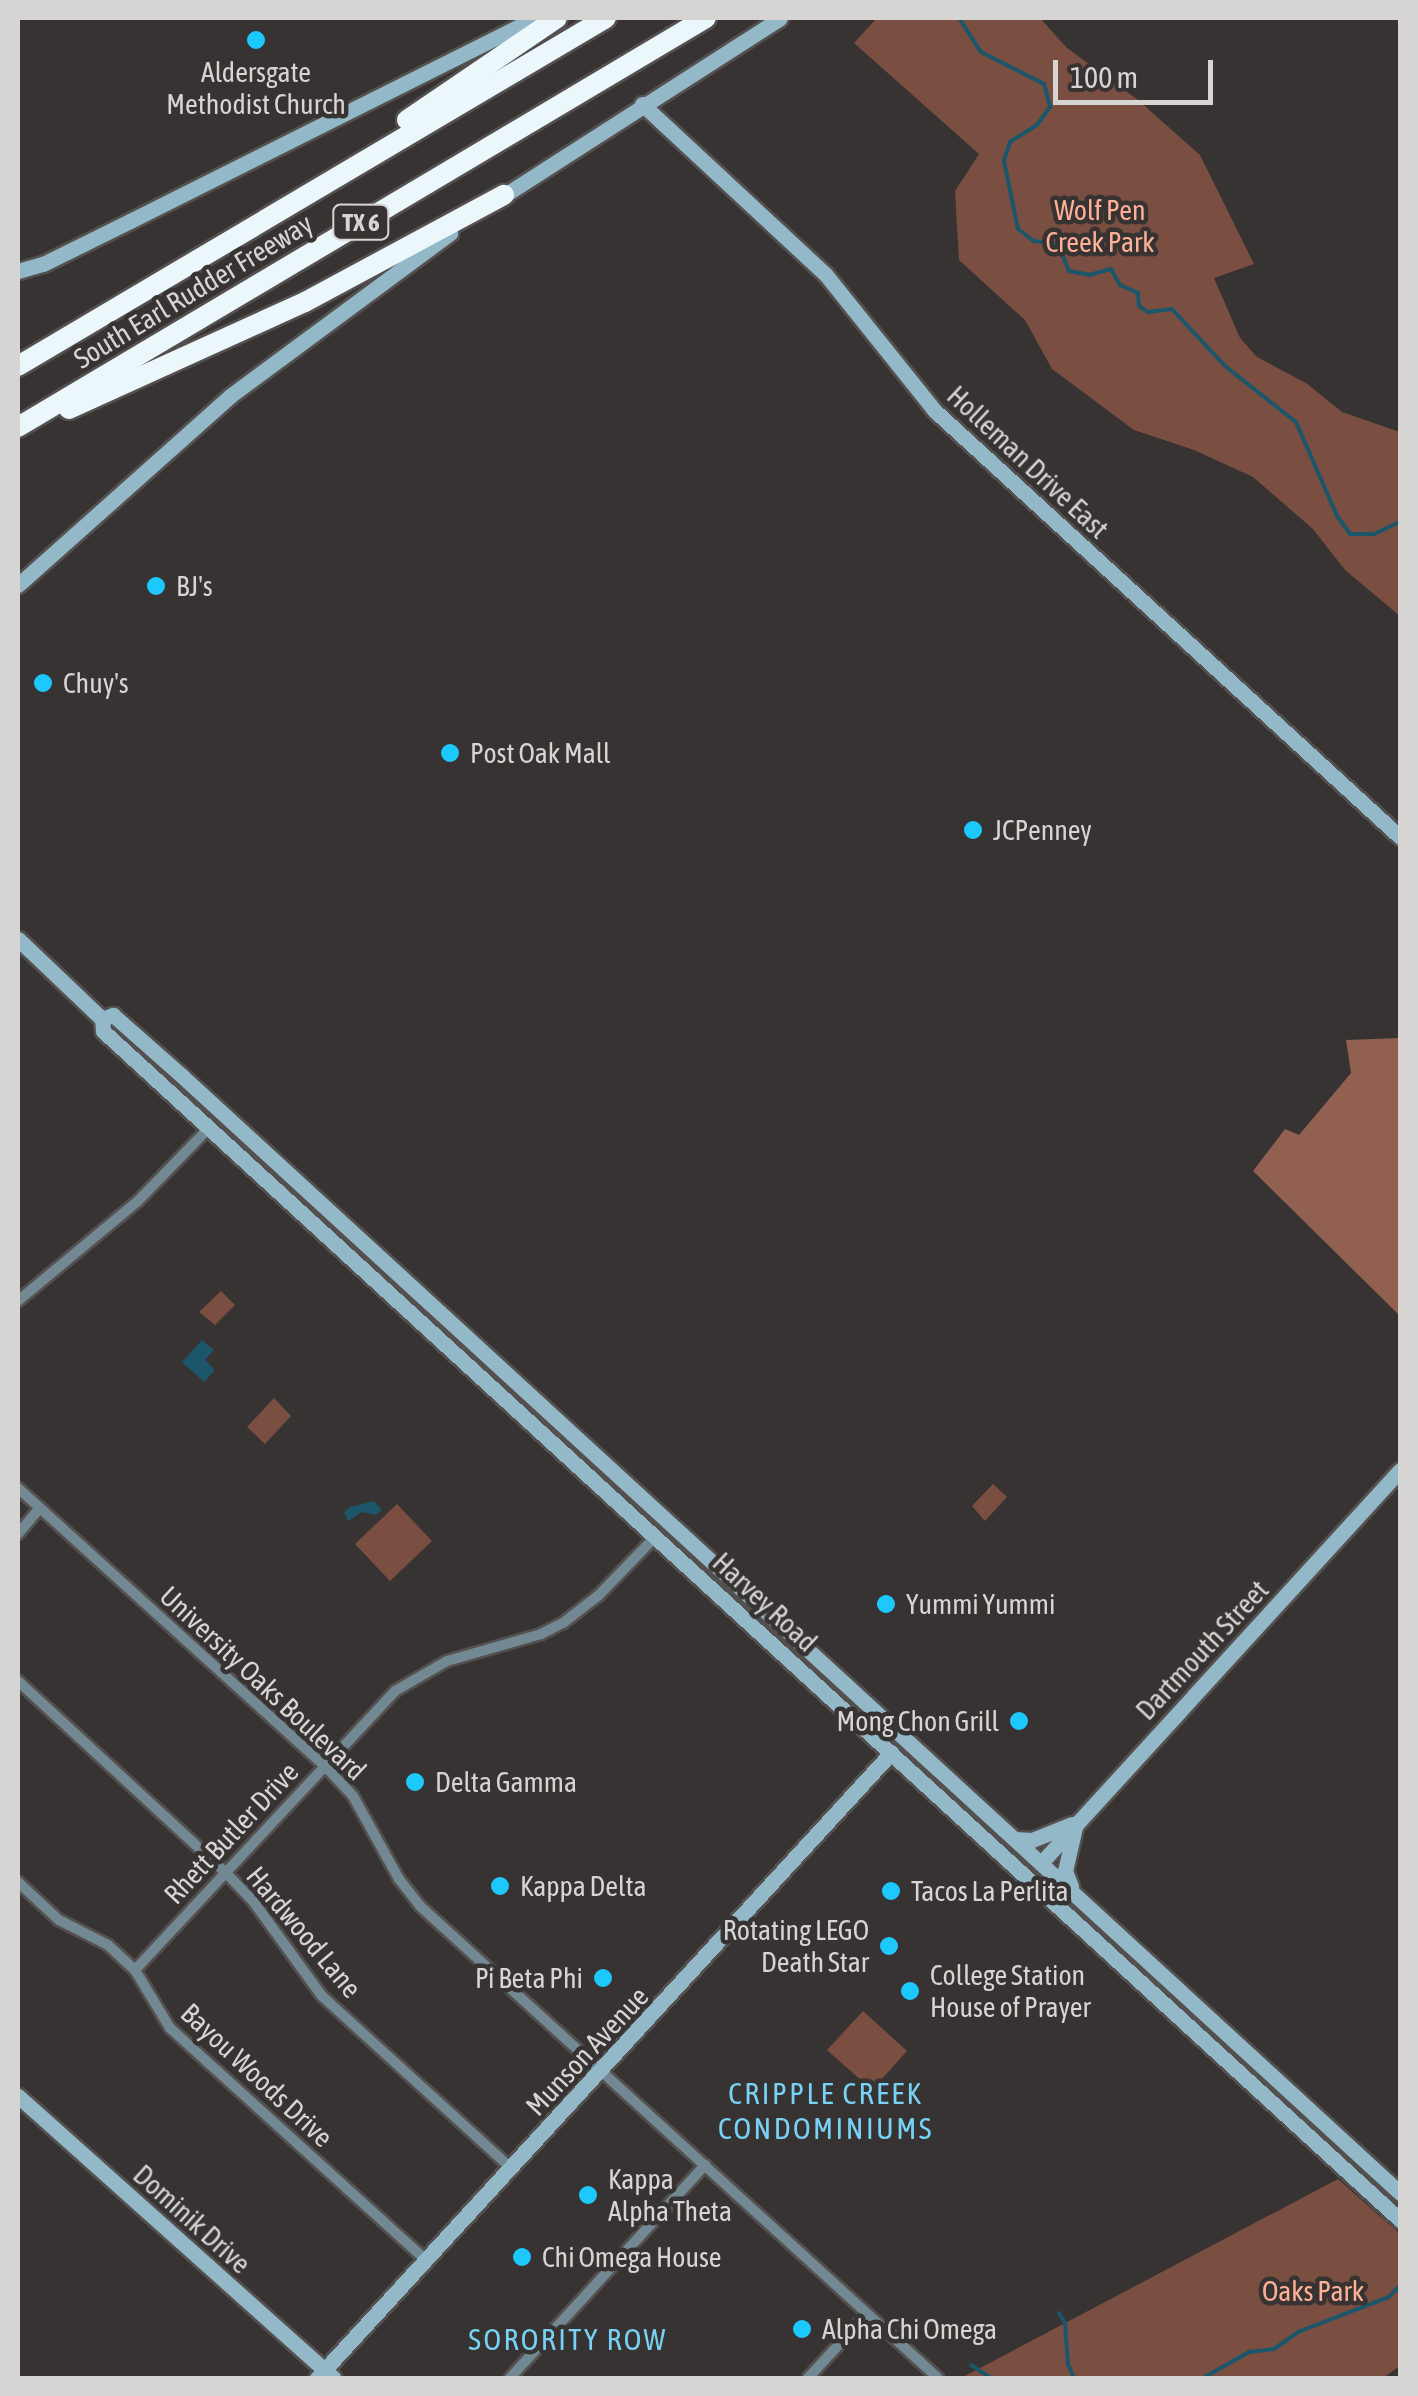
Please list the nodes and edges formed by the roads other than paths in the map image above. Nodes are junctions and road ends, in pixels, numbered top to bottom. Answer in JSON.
{"nodes":[{"id":1,"x":535,"y":18,"type":"edge"},
{"id":2,"x":556,"y":18,"type":"edge"},
{"id":3,"x":606,"y":18,"type":"edge"},
{"id":4,"x":706,"y":18,"type":"edge"},
{"id":5,"x":780,"y":18,"type":"edge"},
{"id":6,"x":642,"y":104,"type":"junction"},
{"id":7,"x":317,"y":187,"type":"junction"},
{"id":8,"x":504,"y":195,"type":"junction"},
{"id":9,"x":18,"y":271,"type":"edge"},
{"id":10,"x":18,"y":366,"type":"edge"},
{"id":11,"x":18,"y":430,"type":"edge"},
{"id":12,"x":18,"y":585,"type":"edge"},
{"id":13,"x":1400,"y":837,"type":"edge"},
{"id":14,"x":18,"y":939,"type":"edge"},
{"id":15,"x":102,"y":1019,"type":"junction"},
{"id":16,"x":209,"y":1128,"type":"junction"},
{"id":17,"x":259,"y":1147,"type":"junction"},
{"id":18,"x":413,"y":1288,"type":"junction"},
{"id":19,"x":18,"y":1301,"type":"edge"},
{"id":20,"x":402,"y":1306,"type":"junction"},
{"id":21,"x":533,"y":1423,"type":"junction"},
{"id":22,"x":596,"y":1455,"type":"junction"},
{"id":23,"x":1400,"y":1470,"type":"edge"},
{"id":24,"x":18,"y":1488,"type":"edge"},
{"id":25,"x":40,"y":1508,"type":"junction"},
{"id":26,"x":18,"y":1534,"type":"edge"},
{"id":27,"x":656,"y":1536,"type":"junction"},
{"id":28,"x":715,"y":1564,"type":"junction"},
{"id":29,"x":18,"y":1681,"type":"edge"},
{"id":30,"x":872,"y":1708,"type":"junction"},
{"id":31,"x":890,"y":1753,"type":"junction"},
{"id":32,"x":324,"y":1765,"type":"junction"},
{"id":33,"x":946,"y":1777,"type":"junction"},
{"id":34,"x":1076,"y":1823,"type":"junction"},
{"id":35,"x":1015,"y":1839,"type":"junction"},
{"id":36,"x":990,"y":1843,"type":"junction"},
{"id":37,"x":1040,"y":1863,"type":"junction"},
{"id":38,"x":225,"y":1872,"type":"junction"},
{"id":39,"x":18,"y":1882,"type":"edge"},
{"id":40,"x":1076,"y":1895,"type":"junction"},
{"id":41,"x":1060,"y":1908,"type":"junction"},
{"id":42,"x":134,"y":1970,"type":"junction"},
{"id":43,"x":1183,"y":2020,"type":"junction"},
{"id":44,"x":1248,"y":2052,"type":"junction"},
{"id":45,"x":604,"y":2070,"type":"junction"},
{"id":46,"x":18,"y":2096,"type":"edge"},
{"id":47,"x":1334,"y":2158,"type":"junction"},
{"id":48,"x":705,"y":2166,"type":"junction"},
{"id":49,"x":512,"y":2169,"type":"junction"},
{"id":50,"x":1398,"y":2191,"type":"edge"},
{"id":51,"x":1400,"y":2220,"type":"edge"},
{"id":52,"x":427,"y":2262,"type":"junction"},
{"id":53,"x":867,"y":2314,"type":"junction"},
{"id":54,"x":325,"y":2376,"type":"edge"},
{"id":55,"x":510,"y":2378,"type":"edge"},
{"id":56,"x":808,"y":2378,"type":"edge"},
{"id":57,"x":938,"y":2378,"type":"edge"}],
"edges":[{"from":1,"to":9,"type":"main road"},
{"from":2,"to":7,"type":"highway"},
{"from":3,"to":7,"type":"highway","name":"South Earl Rudder Freeway","number":"TX 6"},
{"from":4,"to":11,"type":"highway","name":"South Earl Rudder Freeway","number":"TX 6"},
{"from":5,"to":6,"type":"main road"},
{"from":6,"to":8,"type":"main road"},
{"from":6,"to":13,"type":"main road","name":"Holleman Drive East"},
{"from":7,"to":10,"type":"highway","name":"South Earl Rudder Freeway","number":"TX 6"},
{"from":8,"to":11,"type":"highway"},
{"from":8,"to":12,"type":"main road"},
{"from":14,"to":15,"type":"main road","name":"Harvey Road"},
{"from":15,"to":16,"type":"main road","name":"Harvey Road"},
{"from":15,"to":17,"type":"main road","name":"Harvey Road"},
{"from":16,"to":17,"type":"main road"},
{"from":16,"to":19,"type":"street"},
{"from":16,"to":20,"type":"main road","name":"Harvey Road"},
{"from":17,"to":18,"type":"main road","name":"Harvey Road"},
{"from":18,"to":20,"type":"main road"},
{"from":18,"to":22,"type":"main road","name":"Harvey Road"},
{"from":20,"to":21,"type":"main road","name":"Harvey Road"},
{"from":21,"to":22,"type":"main road"},
{"from":21,"to":27,"type":"main road","name":"Harvey Road"},
{"from":22,"to":28,"type":"main road","name":"Harvey Road"},
{"from":23,"to":34,"type":"main road","name":"Dartmouth Street"},
{"from":24,"to":25,"type":"street","name":"University Oaks Boulevard"},
{"from":25,"to":26,"type":"street"},
{"from":25,"to":32,"type":"street","name":"University Oaks Boulevard"},
{"from":27,"to":28,"type":"main road"},
{"from":27,"to":31,"type":"main road","name":"Harvey Road"},
{"from":27,"to":32,"type":"street","name":"Rhett Butler Drive"},
{"from":28,"to":30,"type":"main road","name":"Harvey Road"},
{"from":29,"to":38,"type":"street","name":"Hardwood Lane"},
{"from":30,"to":31,"type":"main road"},
{"from":30,"to":33,"type":"main road","name":"Harvey Road"},
{"from":31,"to":33,"type":"main road"},
{"from":31,"to":36,"type":"main road","name":"Harvey Road"},
{"from":31,"to":45,"type":"main road","name":"Munson Avenue"},
{"from":32,"to":38,"type":"street","name":"Rhett Butler Drive"},
{"from":32,"to":45,"type":"street","name":"University Oaks Boulevard"},
{"from":33,"to":35,"type":"main road","name":"Harvey Road"},
{"from":34,"to":35,"type":"main road"},
{"from":34,"to":37,"type":"main road","name":"Dartmouth Street"},
{"from":34,"to":40,"type":"main road"},
{"from":35,"to":37,"type":"main road","name":"Harvey Road"},
{"from":36,"to":37,"type":"main road"},
{"from":36,"to":41,"type":"main road","name":"Harvey Road"},
{"from":37,"to":40,"type":"main road","name":"Harvey Road"},
{"from":37,"to":41,"type":"main road"},
{"from":38,"to":42,"type":"street","name":"Rhett Butler Drive"},
{"from":38,"to":49,"type":"street","name":"Hardwood Lane"},
{"from":39,"to":42,"type":"street","name":"Bayou Woods Drive"},
{"from":40,"to":44,"type":"main road","name":"Harvey Road"},
{"from":41,"to":43,"type":"main road","name":"Harvey Road"},
{"from":42,"to":52,"type":"street","name":"Bayou Woods Drive"},
{"from":43,"to":44,"type":"main road"},
{"from":43,"to":47,"type":"main road","name":"Harvey Road"},
{"from":44,"to":50,"type":"main road","name":"Harvey Road"},
{"from":45,"to":48,"type":"street","name":"University Oaks Boulevard"},
{"from":45,"to":49,"type":"main road","name":"Munson Avenue"},
{"from":46,"to":54,"type":"main road","name":"Dominik Drive"},
{"from":47,"to":50,"type":"main road"},
{"from":47,"to":51,"type":"main road","name":"Harvey Road"},
{"from":48,"to":53,"type":"street","name":"University Oaks Boulevard"},
{"from":48,"to":55,"type":"street"},
{"from":49,"to":52,"type":"main road","name":"Munson Avenue"},
{"from":52,"to":54,"type":"main road","name":"Munson Avenue"},
{"from":53,"to":56,"type":"street"},
{"from":53,"to":57,"type":"street","name":"University Oaks Boulevard"}]}
